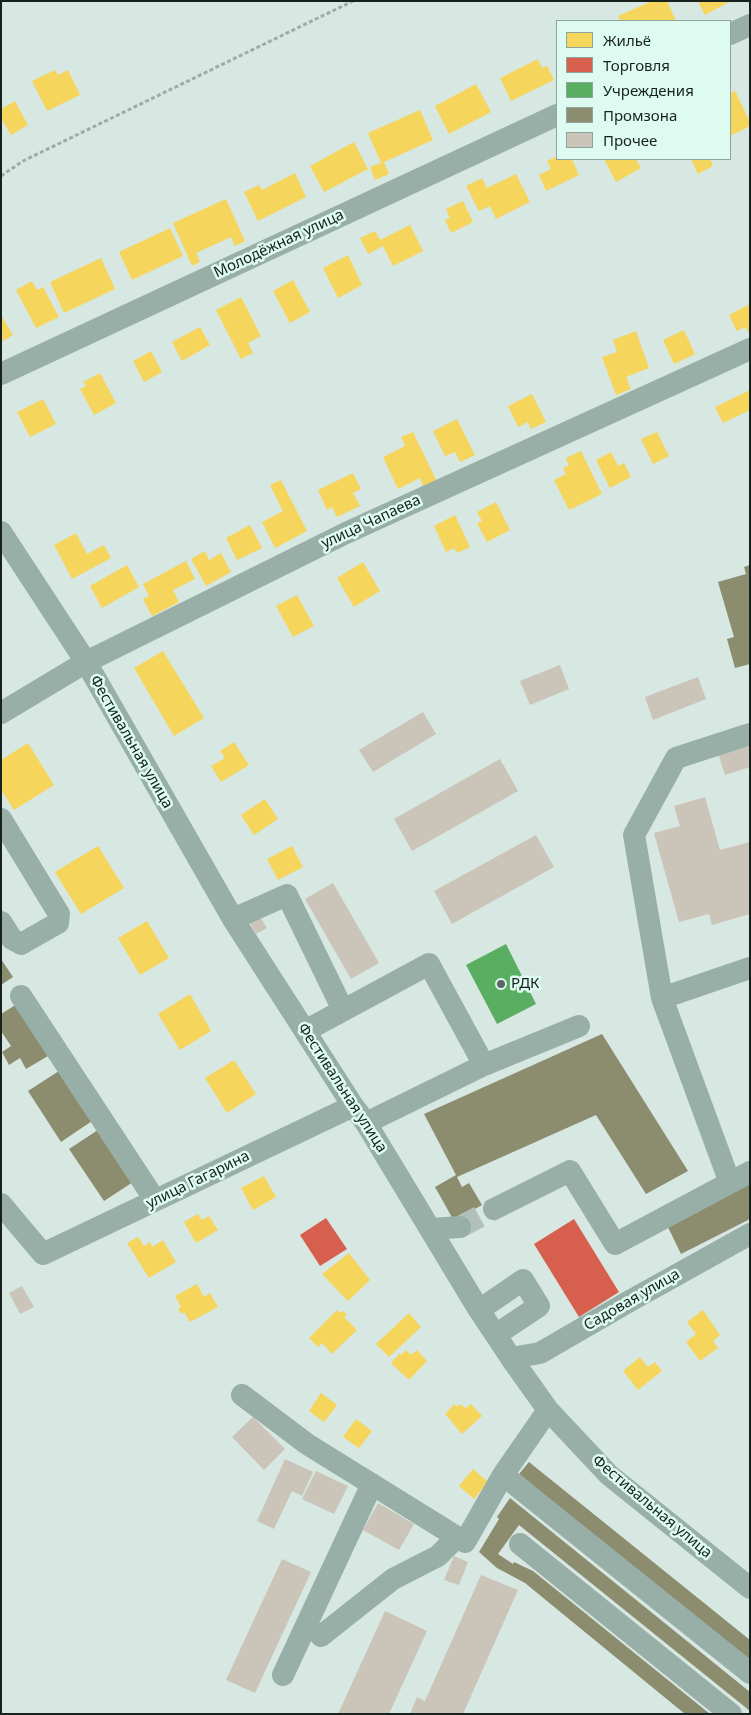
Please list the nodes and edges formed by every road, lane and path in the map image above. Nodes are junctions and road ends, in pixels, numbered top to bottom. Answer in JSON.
{"nodes":[{"id":1,"x":353,"y":1,"type":"edge"},
{"id":2,"x":750,"y":25,"type":"edge"},
{"id":3,"x":731,"y":34,"type":"edge"},
{"id":4,"x":556,"y":115,"type":"edge"},
{"id":5,"x":1,"y":176,"type":"edge"},
{"id":6,"x":750,"y":350,"type":"edge"},
{"id":7,"x":1,"y":374,"type":"edge"},
{"id":8,"x":1,"y":532,"type":"edge"},
{"id":9,"x":86,"y":662,"type":"junction"},
{"id":10,"x":1,"y":713,"type":"edge"},
{"id":11,"x":750,"y":734,"type":"edge"},
{"id":12,"x":4,"y":832,"type":"edge"},
{"id":13,"x":233,"y":919,"type":"junction"},
{"id":14,"x":1,"y":922,"type":"edge"},
{"id":15,"x":750,"y":968,"type":"edge"},
{"id":16,"x":21,"y":996,"type":"dead end"},
{"id":17,"x":662,"y":998,"type":"junction"},
{"id":18,"x":343,"y":1010,"type":"junction"},
{"id":19,"x":579,"y":1026,"type":"dead end"},
{"id":20,"x":305,"y":1030,"type":"junction"},
{"id":21,"x":484,"y":1065,"type":"junction"},
{"id":22,"x":353,"y":1106,"type":"junction"},
{"id":23,"x":366,"y":1123,"type":"junction"},
{"id":24,"x":750,"y":1172,"type":"edge"},
{"id":25,"x":730,"y":1183,"type":"junction"},
{"id":26,"x":155,"y":1200,"type":"junction"},
{"id":27,"x":1,"y":1204,"type":"edge"},
{"id":28,"x":494,"y":1209,"type":"tunnel mouth"},
{"id":29,"x":460,"y":1227,"type":"tunnel mouth"},
{"id":30,"x":431,"y":1229,"type":"junction"},
{"id":31,"x":750,"y":1234,"type":"edge"},
{"id":32,"x":479,"y":1310,"type":"junction"},
{"id":33,"x":497,"y":1334,"type":"junction"},
{"id":34,"x":511,"y":1358,"type":"junction"},
{"id":35,"x":242,"y":1395,"type":"dead end"},
{"id":36,"x":548,"y":1410,"type":"junction"},
{"id":37,"x":503,"y":1475,"type":"junction"},
{"id":38,"x":372,"y":1484,"type":"junction"},
{"id":39,"x":457,"y":1537,"type":"junction"},
{"id":40,"x":520,"y":1544,"type":"dead end"},
{"id":41,"x":750,"y":1588,"type":"edge"},
{"id":42,"x":321,"y":1636,"type":"dead end"},
{"id":43,"x":750,"y":1673,"type":"edge"},
{"id":44,"x":283,"y":1675,"type":"dead end"},
{"id":45,"x":731,"y":1714,"type":"edge"}],
"edges":[{"from":1,"to":5,"type":"path"},
{"from":2,"to":3,"type":"street"},
{"from":4,"to":7,"type":"street","name":"Молодёжная улица"},
{"from":6,"to":9,"type":"street","name":"улица Чапаева"},
{"from":8,"to":9,"type":"street","name":"Фестивальная улица"},
{"from":9,"to":10,"type":"street","name":"улица Чапаева"},
{"from":9,"to":13,"type":"street","name":"Фестивальная улица"},
{"from":11,"to":17,"type":"street"},
{"from":12,"to":14,"type":"street"},
{"from":13,"to":18,"type":"street"},
{"from":13,"to":20,"type":"street","name":"Фестивальная улица"},
{"from":15,"to":17,"type":"street"},
{"from":16,"to":26,"type":"street"},
{"from":17,"to":25,"type":"street"},
{"from":18,"to":20,"type":"street"},
{"from":18,"to":21,"type":"street"},
{"from":19,"to":21,"type":"street"},
{"from":20,"to":22,"type":"street","name":"Фестивальная улица"},
{"from":21,"to":23,"type":"street"},
{"from":22,"to":23,"type":"street","name":"Фестивальная улица"},
{"from":22,"to":26,"type":"street","name":"улица Гагарина"},
{"from":23,"to":30,"type":"street","name":"Фестивальная улица"},
{"from":24,"to":25,"type":"street"},
{"from":25,"to":28,"type":"street"},
{"from":26,"to":27,"type":"street","name":"улица Гагарина"},
{"from":29,"to":30,"type":"street"},
{"from":30,"to":32,"type":"street","name":"Фестивальная улица"},
{"from":31,"to":34,"type":"street","name":"Садовая улица"},
{"from":32,"to":33,"type":"street","name":"Фестивальная улица"},
{"from":32,"to":33,"type":"street"},
{"from":33,"to":34,"type":"street","name":"Фестивальная улица"},
{"from":34,"to":36,"type":"street","name":"Фестивальная улица"},
{"from":35,"to":38,"type":"street"},
{"from":36,"to":37,"type":"street"},
{"from":36,"to":41,"type":"street","name":"Фестивальная улица"},
{"from":37,"to":39,"type":"street"},
{"from":37,"to":43,"type":"street"},
{"from":38,"to":39,"type":"street"},
{"from":38,"to":44,"type":"street"},
{"from":39,"to":42,"type":"street"},
{"from":40,"to":45,"type":"street"}]}
